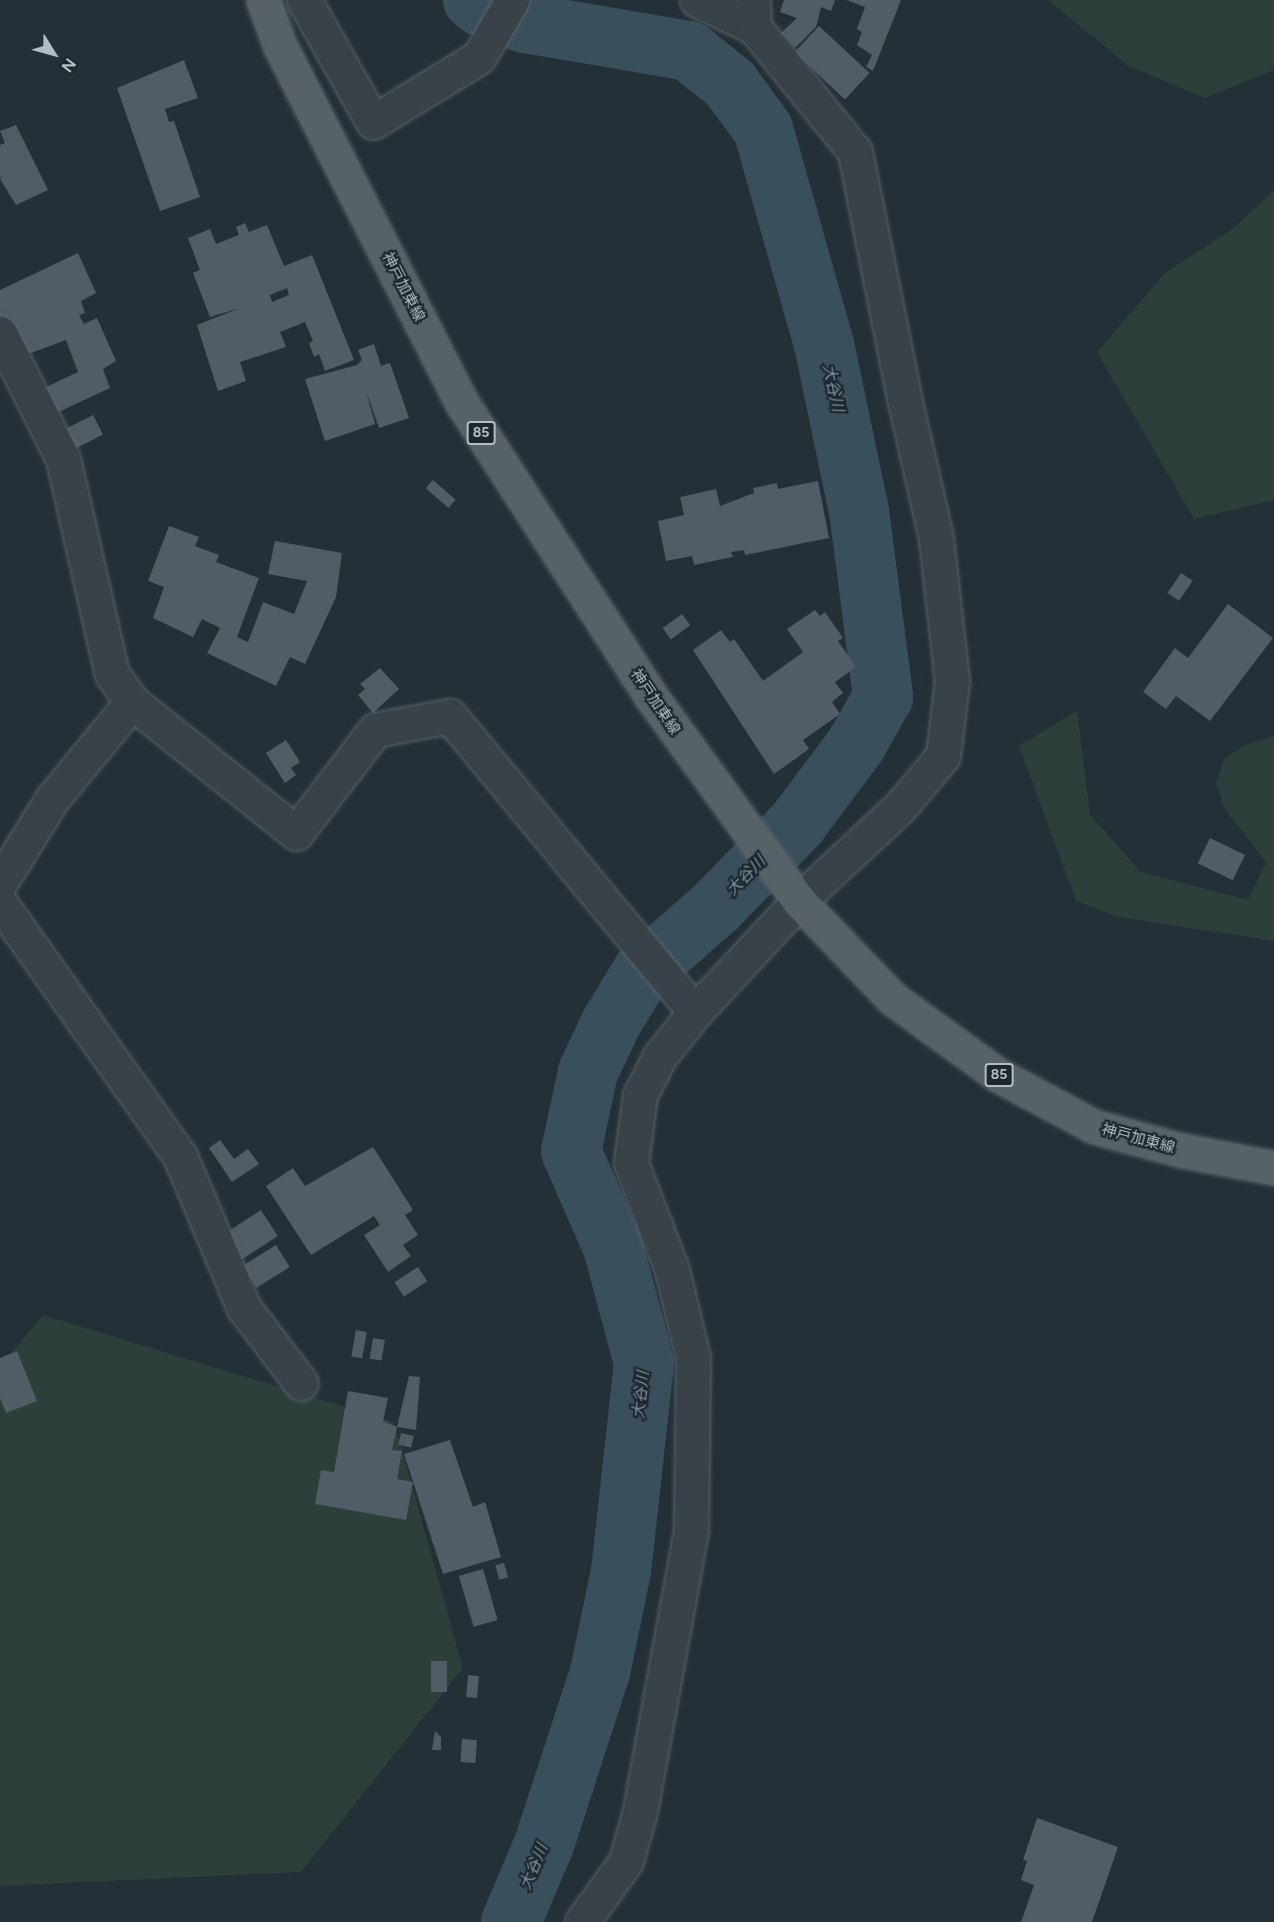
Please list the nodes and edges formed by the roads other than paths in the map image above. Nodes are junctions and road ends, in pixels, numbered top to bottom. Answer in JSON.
{"nodes":[{"id":1,"x":263,"y":0,"type":"edge"},
{"id":2,"x":304,"y":0,"type":"edge"},
{"id":3,"x":512,"y":0,"type":"edge"},
{"id":4,"x":697,"y":0,"type":"edge"},
{"id":5,"x":753,"y":13,"type":"edge"},
{"id":6,"x":0,"y":333,"type":"edge"},
{"id":7,"x":132,"y":702,"type":"junction"},
{"id":8,"x":0,"y":883,"type":"edge"},
{"id":9,"x":790,"y":891,"type":"junction"},
{"id":10,"x":0,"y":903,"type":"edge"},
{"id":11,"x":687,"y":1003,"type":"junction"},
{"id":12,"x":1274,"y":1168,"type":"edge"},
{"id":13,"x":301,"y":1383,"type":"dead end"},
{"id":14,"x":582,"y":1922,"type":"edge"}],
"edges":[{"from":1,"to":9,"type":"main road","name":"神戸加東線","number":"85"},
{"from":2,"to":3,"type":"street"},
{"from":4,"to":5,"type":"street"},
{"from":5,"to":9,"type":"street"},
{"from":6,"to":7,"type":"street"},
{"from":7,"to":8,"type":"street"},
{"from":7,"to":11,"type":"street"},
{"from":9,"to":11,"type":"street"},
{"from":9,"to":12,"type":"main road","name":"神戸加東線","number":"85"},
{"from":10,"to":13,"type":"street"},
{"from":11,"to":14,"type":"street"}]}
